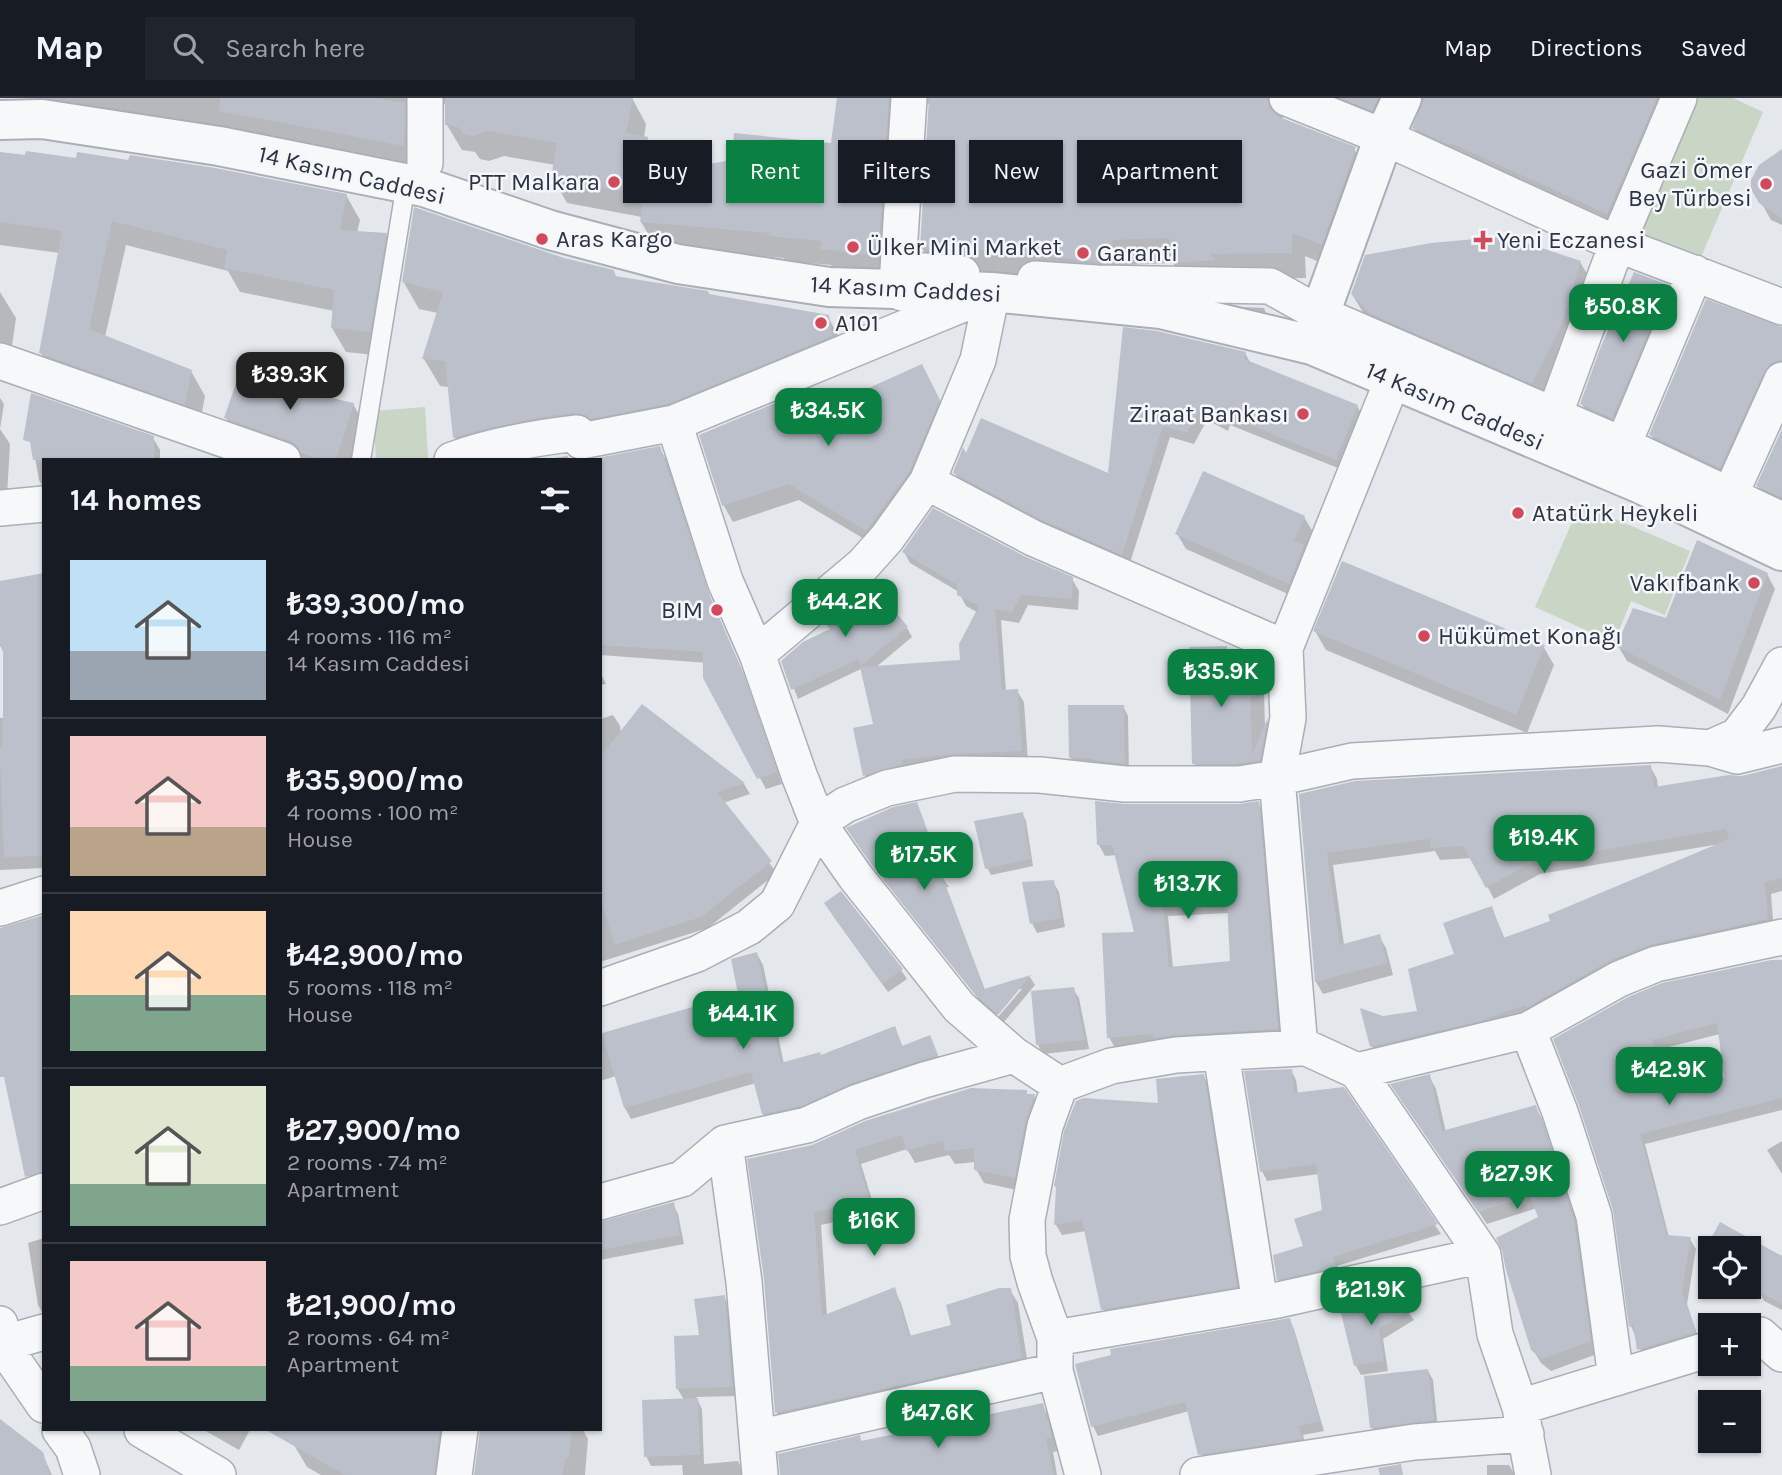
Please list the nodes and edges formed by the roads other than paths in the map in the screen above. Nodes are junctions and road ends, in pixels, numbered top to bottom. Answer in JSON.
{"nodes":[{"id":1,"x":16,"y":98,"type":"edge"},
{"id":2,"x":40,"y":98,"type":"edge"},
{"id":3,"x":425,"y":98,"type":"edge"},
{"id":4,"x":909,"y":98,"type":"edge"},
{"id":5,"x":1287,"y":98,"type":"edge"},
{"id":6,"x":1402,"y":98,"type":"edge"},
{"id":7,"x":1679,"y":98,"type":"edge"},
{"id":8,"x":0,"y":100,"type":"edge"},
{"id":9,"x":0,"y":120,"type":"edge"},
{"id":10,"x":1384,"y":137,"type":"junction"},
{"id":11,"x":416,"y":173,"type":"junction"},
{"id":12,"x":1617,"y":244,"type":"junction"},
{"id":13,"x":1695,"y":273,"type":"junction"},
{"id":14,"x":900,"y":279,"type":"junction"},
{"id":15,"x":992,"y":292,"type":"junction"},
{"id":16,"x":1782,"y":307,"type":"edge"},
{"id":17,"x":907,"y":327,"type":"junction"},
{"id":18,"x":1316,"y":329,"type":"junction"},
{"id":19,"x":0,"y":362,"type":"edge"},
{"id":20,"x":1393,"y":379,"type":"junction"},
{"id":21,"x":1782,"y":380,"type":"edge"},
{"id":22,"x":1554,"y":416,"type":"junction"},
{"id":23,"x":674,"y":423,"type":"junction"},
{"id":24,"x":1623,"y":445,"type":"junction"},
{"id":25,"x":496,"y":454,"type":"edge"},
{"id":26,"x":277,"y":458,"type":"edge"},
{"id":27,"x":361,"y":458,"type":"edge"},
{"id":28,"x":467,"y":458,"type":"edge"},
{"id":29,"x":927,"y":482,"type":"junction"},
{"id":30,"x":1730,"y":495,"type":"junction"},
{"id":31,"x":42,"y":504,"type":"edge"},
{"id":32,"x":0,"y":508,"type":"edge"},
{"id":33,"x":1782,"y":520,"type":"edge"},
{"id":34,"x":1782,"y":551,"type":"edge"},
{"id":35,"x":1285,"y":648,"type":"junction"},
{"id":36,"x":757,"y":654,"type":"junction"},
{"id":37,"x":1782,"y":665,"type":"edge"},
{"id":38,"x":1782,"y":745,"type":"edge"},
{"id":39,"x":1710,"y":748,"type":"junction"},
{"id":40,"x":1277,"y":778,"type":"junction"},
{"id":41,"x":818,"y":823,"type":"junction"},
{"id":42,"x":42,"y":895,"type":"edge"},
{"id":43,"x":0,"y":908,"type":"edge"},
{"id":44,"x":1782,"y":937,"type":"edge"},
{"id":45,"x":602,"y":978,"type":"edge"},
{"id":46,"x":1528,"y":1030,"type":"junction"},
{"id":47,"x":1300,"y":1048,"type":"junction"},
{"id":48,"x":1221,"y":1053,"type":"junction"},
{"id":49,"x":1014,"y":1055,"type":"junction"},
{"id":50,"x":1357,"y":1071,"type":"junction"},
{"id":51,"x":1060,"y":1085,"type":"junction"},
{"id":52,"x":725,"y":1143,"type":"junction"},
{"id":53,"x":42,"y":1192,"type":"edge"},
{"id":54,"x":602,"y":1201,"type":"edge"},
{"id":55,"x":0,"y":1207,"type":"edge"},
{"id":56,"x":1483,"y":1255,"type":"junction"},
{"id":57,"x":1260,"y":1303,"type":"junction"},
{"id":58,"x":42,"y":1332,"type":"edge"},
{"id":59,"x":1761,"y":1336,"type":"edge"},
{"id":60,"x":1,"y":1337,"type":"edge"},
{"id":61,"x":1781,"y":1351,"type":"edge"},
{"id":62,"x":1698,"y":1353,"type":"edge"},
{"id":63,"x":1055,"y":1354,"type":"junction"},
{"id":64,"x":42,"y":1368,"type":"edge"},
{"id":65,"x":1616,"y":1378,"type":"junction"},
{"id":66,"x":42,"y":1402,"type":"edge"},
{"id":67,"x":1523,"y":1420,"type":"junction"},
{"id":68,"x":62,"y":1431,"type":"edge"},
{"id":69,"x":460,"y":1431,"type":"edge"},
{"id":70,"x":162,"y":1435,"type":"edge"},
{"id":71,"x":757,"y":1438,"type":"junction"},
{"id":72,"x":82,"y":1475,"type":"edge"},
{"id":73,"x":218,"y":1475,"type":"edge"},
{"id":74,"x":454,"y":1475,"type":"edge"},
{"id":75,"x":760,"y":1475,"type":"edge"},
{"id":76,"x":1083,"y":1475,"type":"edge"},
{"id":77,"x":1198,"y":1475,"type":"edge"},
{"id":78,"x":1533,"y":1475,"type":"edge"}],
"edges":[{"from":1,"to":8,"type":"street"},
{"from":2,"to":11,"type":"street"},
{"from":3,"to":11,"type":"street"},
{"from":4,"to":14,"type":"street"},
{"from":5,"to":10,"type":"street"},
{"from":6,"to":10,"type":"street"},
{"from":7,"to":12,"type":"street"},
{"from":9,"to":11,"type":"street","name":"14 Kasım Caddesi"},
{"from":10,"to":12,"type":"street"},
{"from":10,"to":18,"type":"street"},
{"from":11,"to":14,"type":"street"},
{"from":11,"to":27,"type":"lane"},
{"from":12,"to":13,"type":"street"},
{"from":12,"to":22,"type":"street"},
{"from":13,"to":16,"type":"street"},
{"from":13,"to":24,"type":"street"},
{"from":14,"to":15,"type":"street","name":"14 Kasım Caddesi"},
{"from":14,"to":17,"type":"street"},
{"from":14,"to":18,"type":"street","name":"14 Kasım Caddesi"},
{"from":15,"to":17,"type":"street"},
{"from":15,"to":18,"type":"street","name":"14 Kasım Caddesi"},
{"from":15,"to":29,"type":"street"},
{"from":17,"to":23,"type":"street"},
{"from":18,"to":20,"type":"street","name":"14 Kasım Caddesi"},
{"from":18,"to":22,"type":"street","name":"14 Kasım Caddesi"},
{"from":19,"to":26,"type":"street"},
{"from":20,"to":34,"type":"street","name":"14 Kasım Caddesi"},
{"from":20,"to":35,"type":"street"},
{"from":21,"to":30,"type":"street"},
{"from":22,"to":24,"type":"street","name":"14 Kasım Caddesi"},
{"from":23,"to":25,"type":"street"},
{"from":23,"to":36,"type":"street"},
{"from":24,"to":30,"type":"street","name":"14 Kasım Caddesi"},
{"from":25,"to":28,"type":"street"},
{"from":29,"to":35,"type":"street"},
{"from":29,"to":36,"type":"street"},
{"from":30,"to":33,"type":"street","name":"14 Kasım Caddesi"},
{"from":31,"to":32,"type":"street"},
{"from":35,"to":40,"type":"street"},
{"from":36,"to":41,"type":"street"},
{"from":37,"to":39,"type":"street"},
{"from":38,"to":39,"type":"street"},
{"from":39,"to":40,"type":"street"},
{"from":40,"to":41,"type":"street"},
{"from":40,"to":47,"type":"street"},
{"from":41,"to":45,"type":"street"},
{"from":41,"to":49,"type":"street"},
{"from":42,"to":43,"type":"street"},
{"from":44,"to":46,"type":"street"},
{"from":46,"to":50,"type":"street"},
{"from":46,"to":65,"type":"street"},
{"from":47,"to":48,"type":"street"},
{"from":47,"to":50,"type":"street"},
{"from":48,"to":51,"type":"street"},
{"from":48,"to":57,"type":"street"},
{"from":49,"to":51,"type":"street"},
{"from":49,"to":52,"type":"street"},
{"from":50,"to":56,"type":"street"},
{"from":51,"to":63,"type":"street"},
{"from":52,"to":54,"type":"street"},
{"from":52,"to":71,"type":"street"},
{"from":53,"to":55,"type":"street"},
{"from":56,"to":57,"type":"street"},
{"from":56,"to":67,"type":"street"},
{"from":57,"to":63,"type":"street"},
{"from":58,"to":60,"type":"street"},
{"from":59,"to":61,"type":"street"},
{"from":60,"to":64,"type":"street"},
{"from":60,"to":66,"type":"street"},
{"from":62,"to":65,"type":"street"},
{"from":63,"to":71,"type":"street"},
{"from":63,"to":76,"type":"street"},
{"from":65,"to":67,"type":"street"},
{"from":67,"to":77,"type":"street"},
{"from":67,"to":78,"type":"street"},
{"from":68,"to":72,"type":"street"},
{"from":69,"to":74,"type":"street"},
{"from":70,"to":73,"type":"street"},
{"from":71,"to":75,"type":"street"}]}
